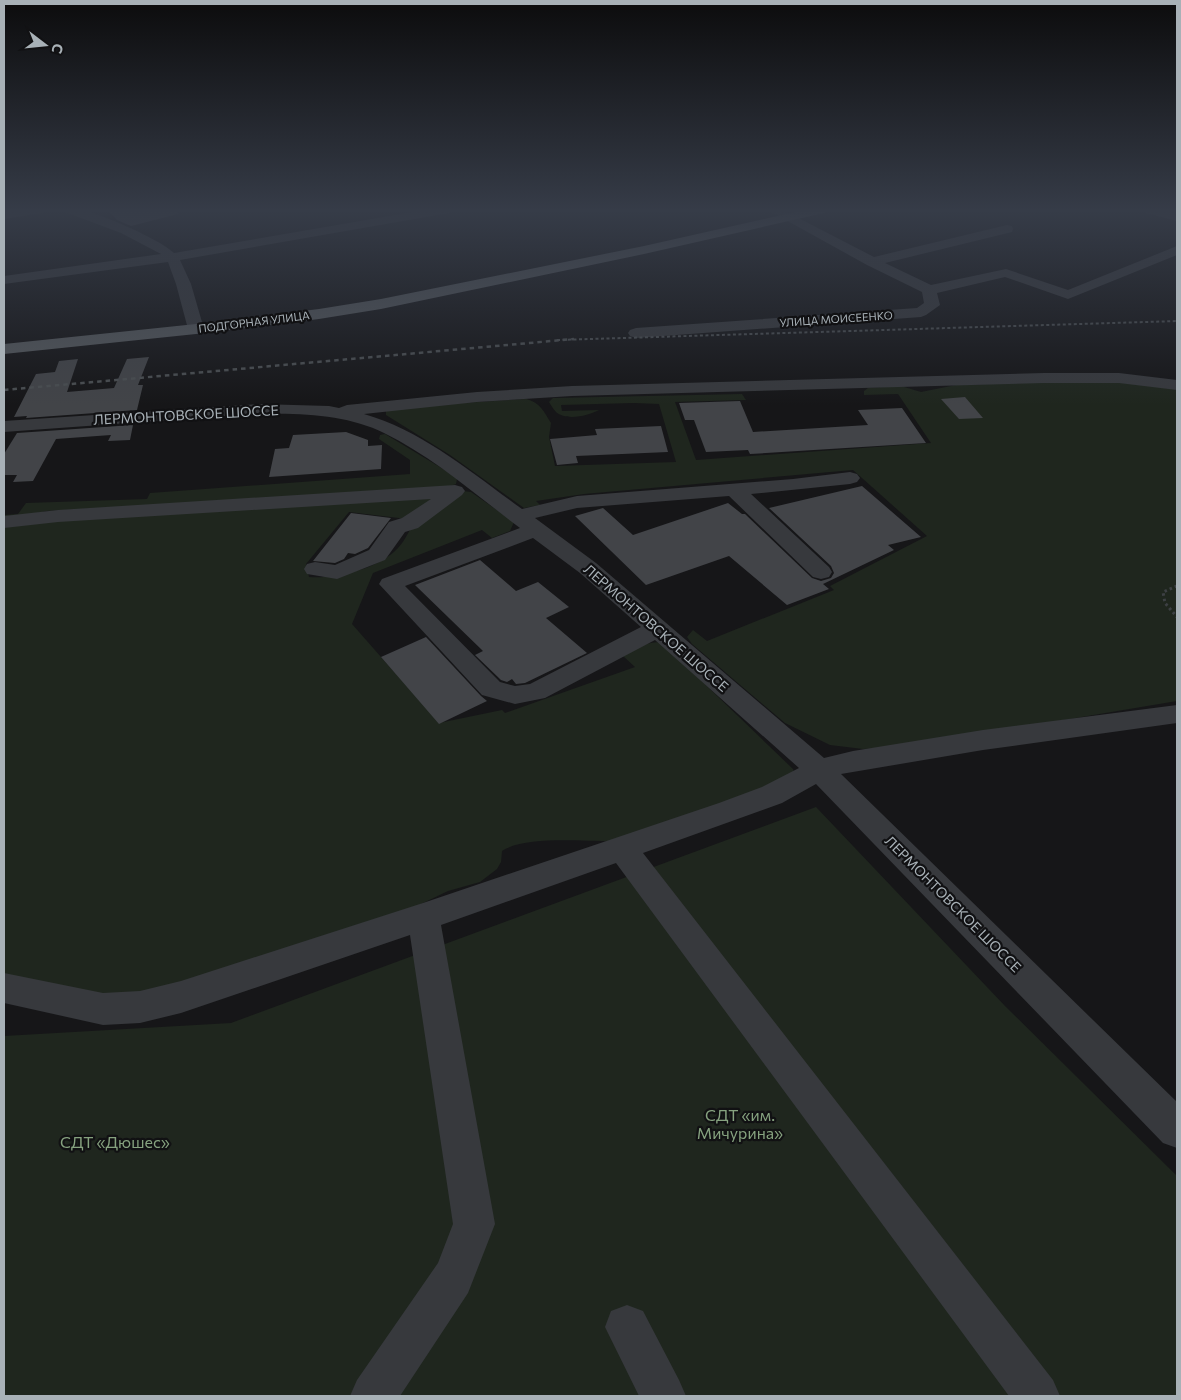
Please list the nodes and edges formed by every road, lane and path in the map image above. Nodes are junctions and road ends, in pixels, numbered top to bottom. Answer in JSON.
{"nodes":[{"id":1,"x":45,"y":274,"type":"edge"},
{"id":2,"x":179,"y":274,"type":"edge"},
{"id":3,"x":525,"y":274,"type":"edge"},
{"id":4,"x":897,"y":274,"type":"edge"},
{"id":5,"x":1000,"y":274,"type":"edge"},
{"id":6,"x":1010,"y":274,"type":"edge"},
{"id":7,"x":1118,"y":274,"type":"edge"},
{"id":8,"x":4,"y":280,"type":"edge"},
{"id":9,"x":929,"y":290,"type":"junction"},
{"id":10,"x":196,"y":329,"type":"junction"},
{"id":11,"x":636,"y":332,"type":"dead end"},
{"id":12,"x":4,"y":349,"type":"edge"},
{"id":13,"x":1177,"y":385,"type":"edge"},
{"id":14,"x":329,"y":412,"type":"junction"},
{"id":15,"x":4,"y":426,"type":"edge"},
{"id":16,"x":850,"y":478,"type":"dead end"},
{"id":17,"x":462,"y":485,"type":"junction"},
{"id":18,"x":734,"y":490,"type":"junction"},
{"id":19,"x":4,"y":522,"type":"edge"},
{"id":20,"x":527,"y":522,"type":"junction"},
{"id":21,"x":315,"y":569,"type":"dead end"},
{"id":22,"x":821,"y":572,"type":"dead end"},
{"id":23,"x":1177,"y":586,"type":"edge"},
{"id":24,"x":1177,"y":617,"type":"edge"},
{"id":25,"x":657,"y":628,"type":"junction"},
{"id":26,"x":1177,"y":714,"type":"edge"},
{"id":27,"x":819,"y":770,"type":"junction"},
{"id":28,"x":621,"y":847,"type":"junction"},
{"id":29,"x":423,"y":917,"type":"junction"},
{"id":30,"x":4,"y":988,"type":"edge"},
{"id":31,"x":1177,"y":1129,"type":"edge"},
{"id":32,"x":627,"y":1327,"type":"dead end"},
{"id":33,"x":373,"y":1396,"type":"edge"},
{"id":34,"x":663,"y":1396,"type":"edge"},
{"id":35,"x":1036,"y":1396,"type":"edge"}],
"edges":[{"from":1,"to":8,"type":"street"},
{"from":2,"to":10,"type":"street"},
{"from":3,"to":10,"type":"main road","name":"ПОДГОРНАЯ УЛИЦА"},
{"from":4,"to":9,"type":"street"},
{"from":5,"to":9,"type":"street"},
{"from":6,"to":7,"type":"street"},
{"from":9,"to":11,"type":"street","name":"УЛИЦА МОИСЕЕНКО"},
{"from":10,"to":12,"type":"main road","name":"ПОДГОРНАЯ УЛИЦА"},
{"from":13,"to":14,"type":"street"},
{"from":14,"to":15,"type":"street","name":"ЛЕРМОНТОВСКОЕ ШОССЕ"},
{"from":14,"to":17,"type":"street","name":"ЛЕРМОНТОВСКОЕ ШОССЕ"},
{"from":16,"to":18,"type":"street"},
{"from":17,"to":19,"type":"street"},
{"from":17,"to":20,"type":"street","name":"ЛЕРМОНТОВСКОЕ ШОССЕ"},
{"from":17,"to":21,"type":"street"},
{"from":18,"to":20,"type":"street"},
{"from":18,"to":22,"type":"street"},
{"from":20,"to":25,"type":"street","name":"ЛЕРМОНТОВСКОЕ ШОССЕ"},
{"from":20,"to":25,"type":"street"},
{"from":23,"to":24,"type":"path"},
{"from":25,"to":27,"type":"street","name":"ЛЕРМОНТОВСКОЕ ШОССЕ"},
{"from":26,"to":27,"type":"street"},
{"from":27,"to":28,"type":"street"},
{"from":27,"to":31,"type":"street","name":"ЛЕРМОНТОВСКОЕ ШОССЕ"},
{"from":28,"to":29,"type":"street"},
{"from":28,"to":35,"type":"street"},
{"from":29,"to":30,"type":"street"},
{"from":29,"to":33,"type":"street"},
{"from":32,"to":34,"type":"street"}]}
